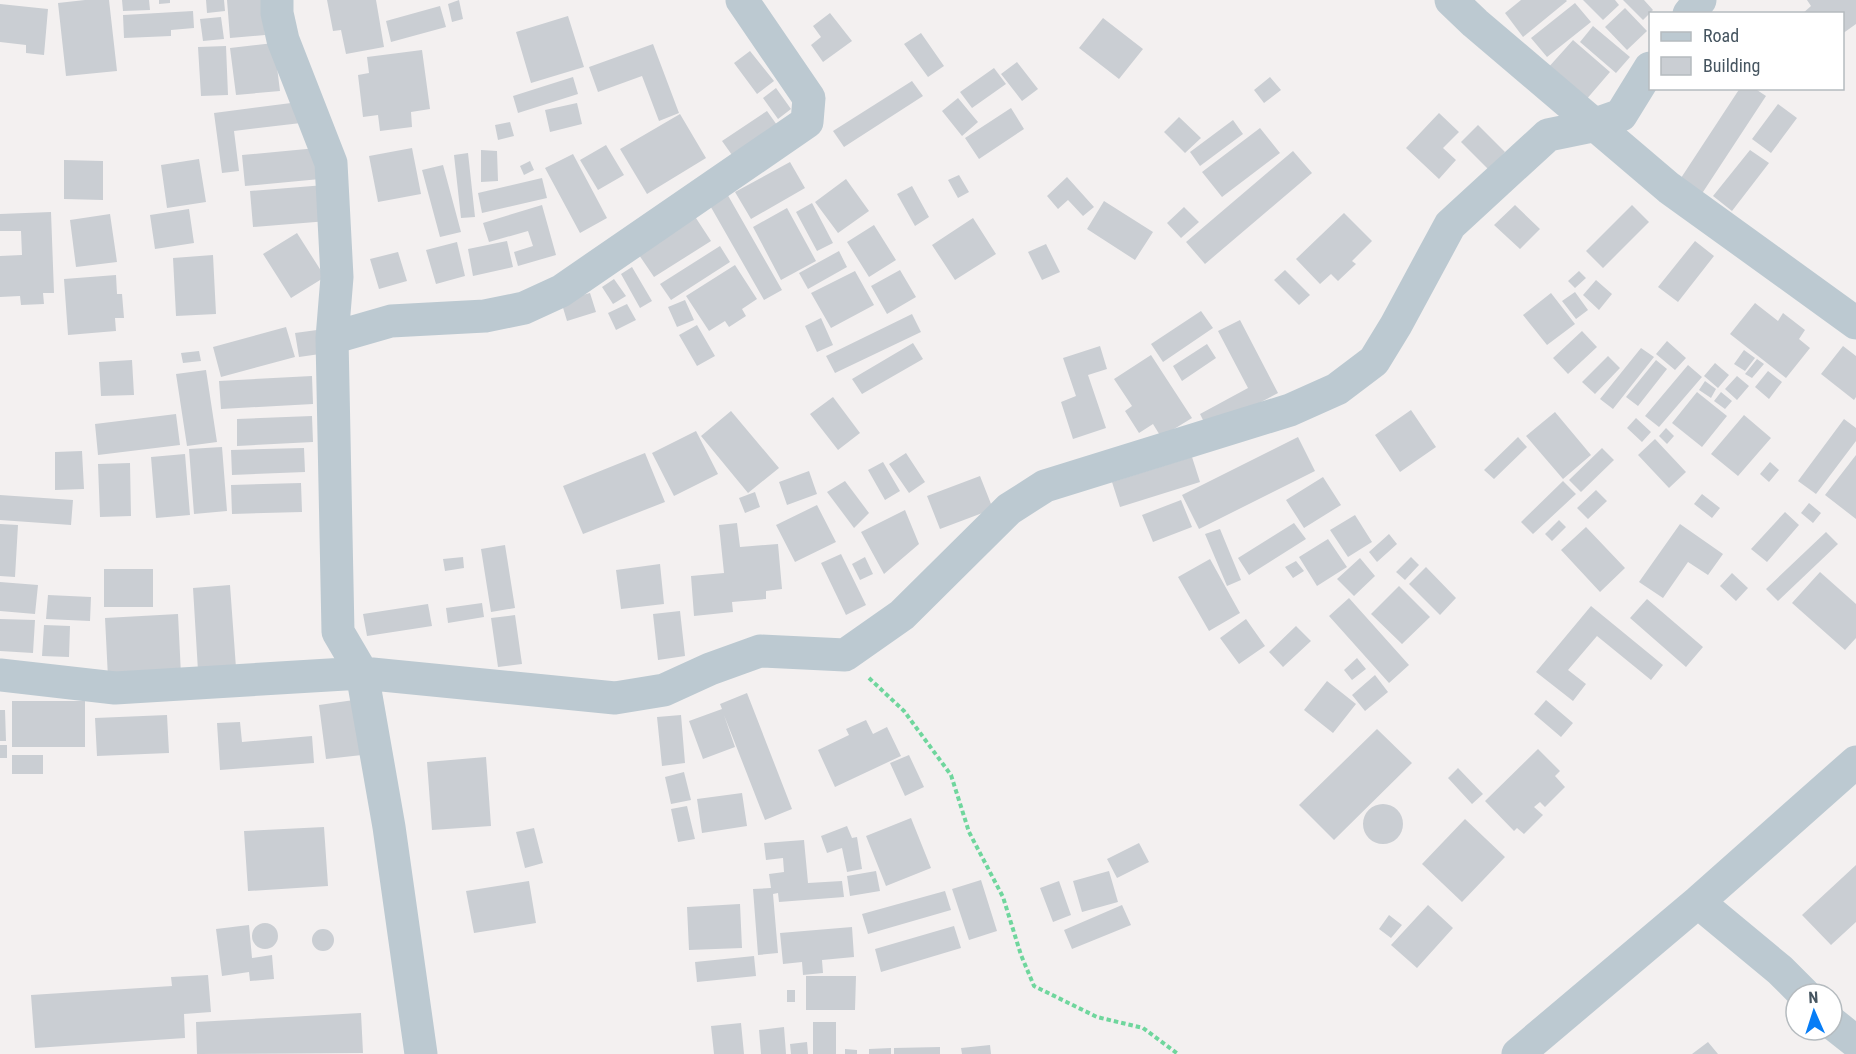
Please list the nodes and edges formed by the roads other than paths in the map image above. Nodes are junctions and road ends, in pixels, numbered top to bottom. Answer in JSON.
{"nodes":[{"id":1,"x":277,"y":0,"type":"edge"},
{"id":2,"x":742,"y":0,"type":"edge"},
{"id":3,"x":1451,"y":0,"type":"edge"},
{"id":4,"x":1700,"y":0,"type":"edge"},
{"id":5,"x":1691,"y":12,"type":"edge"},
{"id":6,"x":1649,"y":71,"type":"edge"},
{"id":7,"x":1593,"y":124,"type":"junction"},
{"id":8,"x":1856,"y":323,"type":"edge"},
{"id":9,"x":332,"y":338,"type":"junction"},
{"id":10,"x":362,"y":673,"type":"junction"},
{"id":11,"x":0,"y":675,"type":"edge"},
{"id":12,"x":1856,"y":762,"type":"edge"},
{"id":13,"x":1698,"y":902,"type":"junction"},
{"id":14,"x":1792,"y":982,"type":"edge"},
{"id":15,"x":1844,"y":1032,"type":"edge"},
{"id":16,"x":1856,"y":1042,"type":"edge"},
{"id":17,"x":421,"y":1054,"type":"edge"},
{"id":18,"x":1518,"y":1054,"type":"edge"}],
"edges":[{"from":1,"to":9,"type":"street"},
{"from":2,"to":9,"type":"street"},
{"from":3,"to":7,"type":"street"},
{"from":4,"to":5,"type":"street"},
{"from":6,"to":7,"type":"street"},
{"from":7,"to":8,"type":"street"},
{"from":7,"to":10,"type":"street"},
{"from":9,"to":10,"type":"street"},
{"from":10,"to":11,"type":"street"},
{"from":10,"to":17,"type":"street"},
{"from":12,"to":13,"type":"street"},
{"from":13,"to":14,"type":"street"},
{"from":13,"to":18,"type":"street"},
{"from":15,"to":16,"type":"street"}]}
